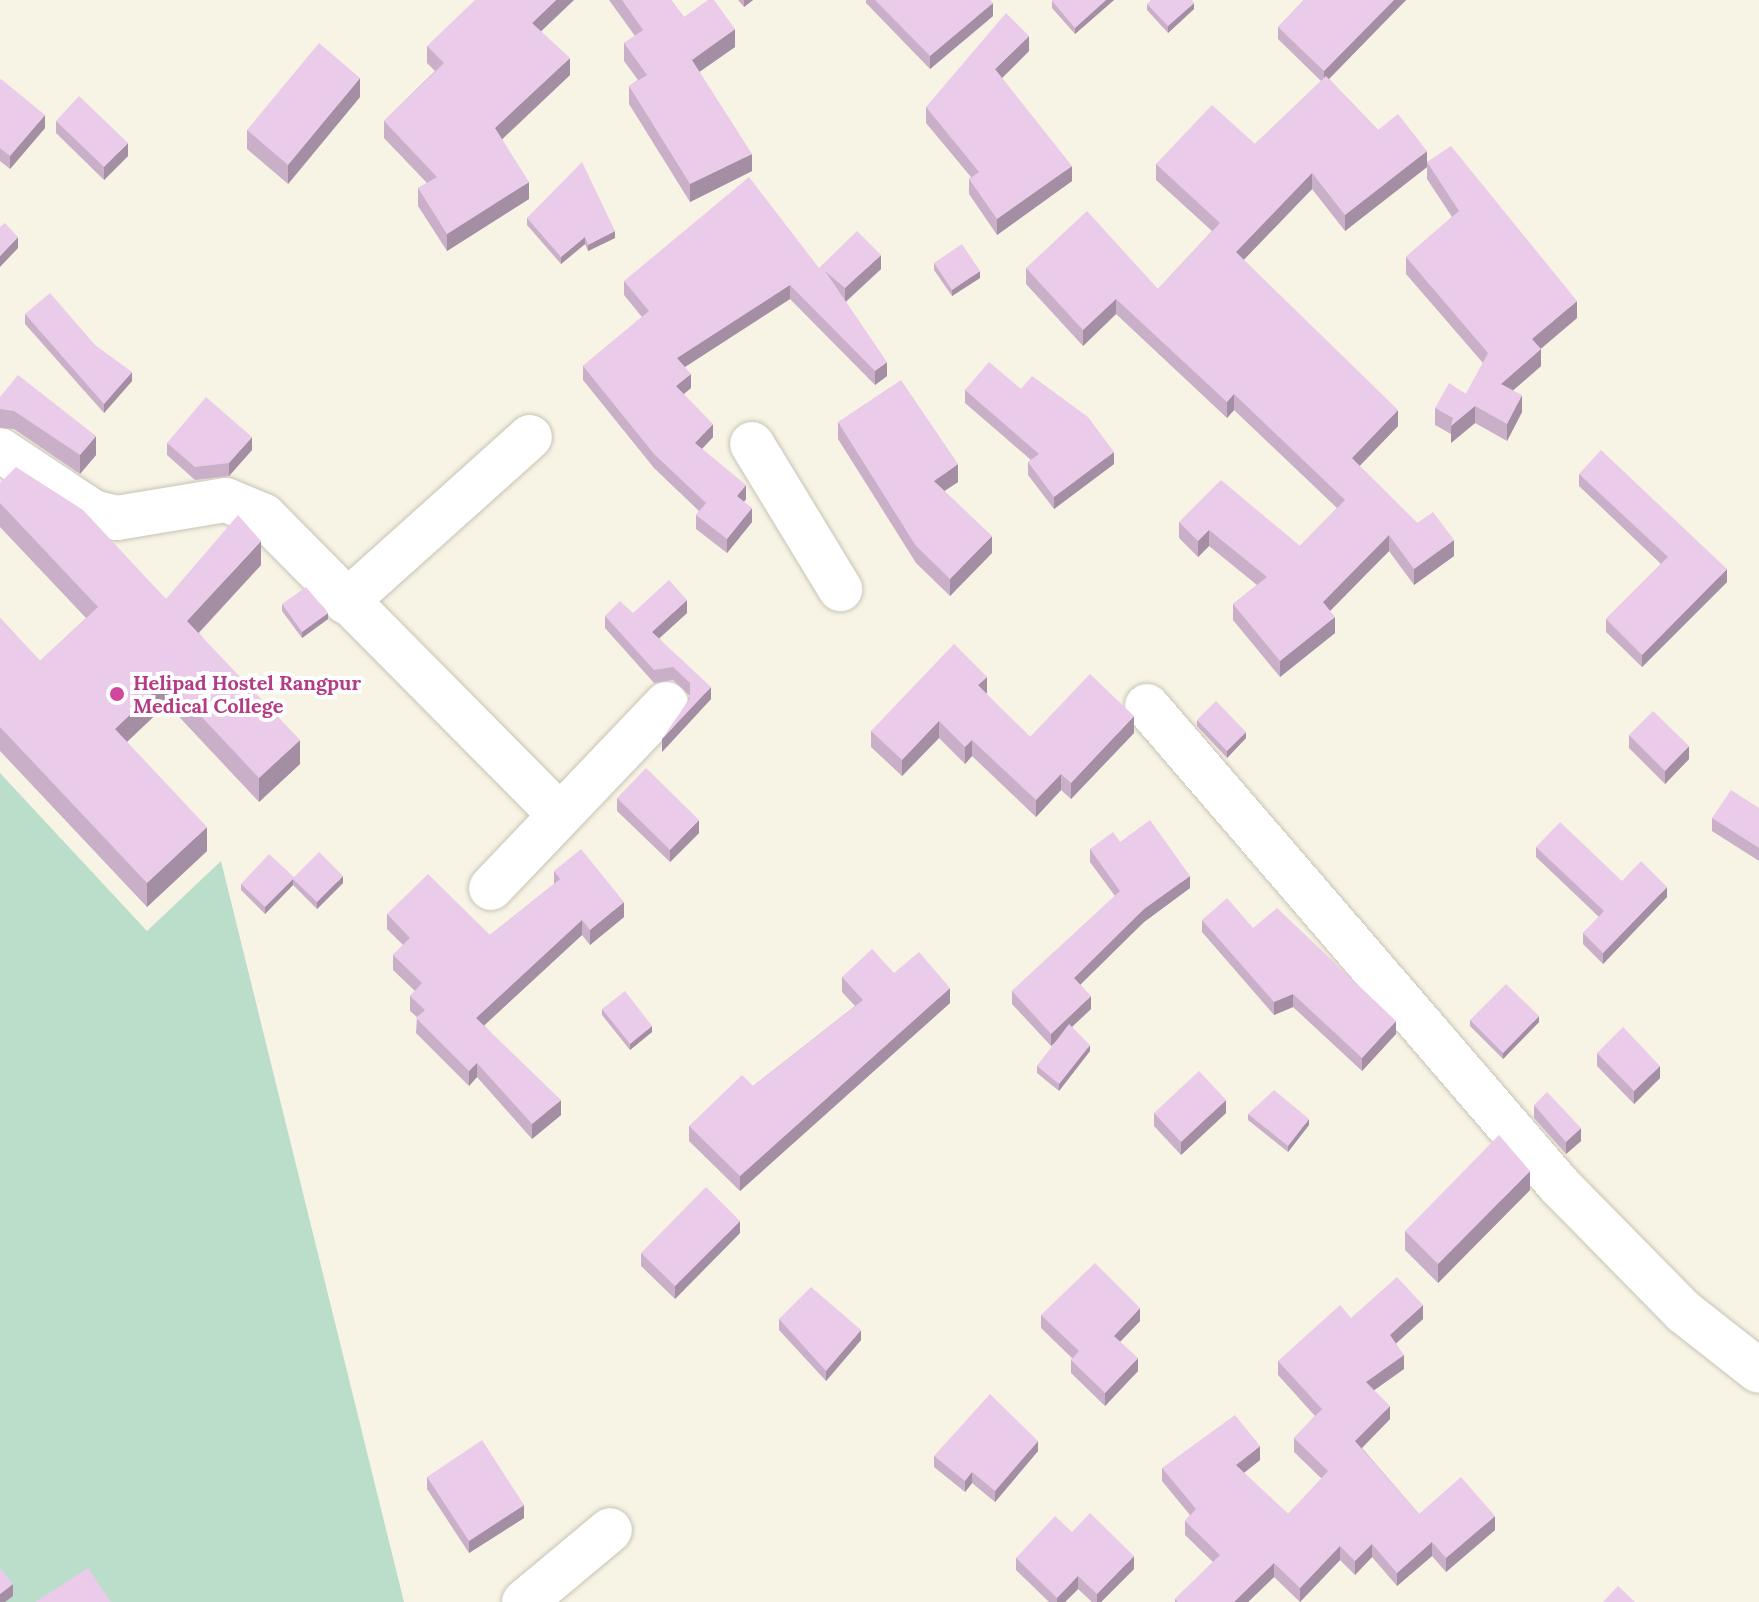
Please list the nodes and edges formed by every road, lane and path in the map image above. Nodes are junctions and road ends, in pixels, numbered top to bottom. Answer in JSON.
{"nodes":[{"id":1,"x":530,"y":437,"type":"dead end"},
{"id":2,"x":752,"y":444,"type":"dead end"},
{"id":3,"x":0,"y":450,"type":"edge"},
{"id":4,"x":840,"y":589,"type":"dead end"},
{"id":5,"x":346,"y":602,"type":"junction"},
{"id":6,"x":666,"y":704,"type":"dead end"},
{"id":7,"x":1147,"y":706,"type":"dead end"},
{"id":8,"x":558,"y":813,"type":"junction"},
{"id":9,"x":491,"y":888,"type":"dead end"},
{"id":10,"x":1759,"y":1371,"type":"edge"},
{"id":11,"x":610,"y":1530,"type":"dead end"},
{"id":12,"x":524,"y":1602,"type":"edge"}],
"edges":[{"from":1,"to":5,"type":"street"},
{"from":2,"to":4,"type":"street"},
{"from":3,"to":5,"type":"street"},
{"from":5,"to":8,"type":"street"},
{"from":6,"to":8,"type":"street"},
{"from":7,"to":10,"type":"street"},
{"from":8,"to":9,"type":"street"},
{"from":11,"to":12,"type":"street"}]}
